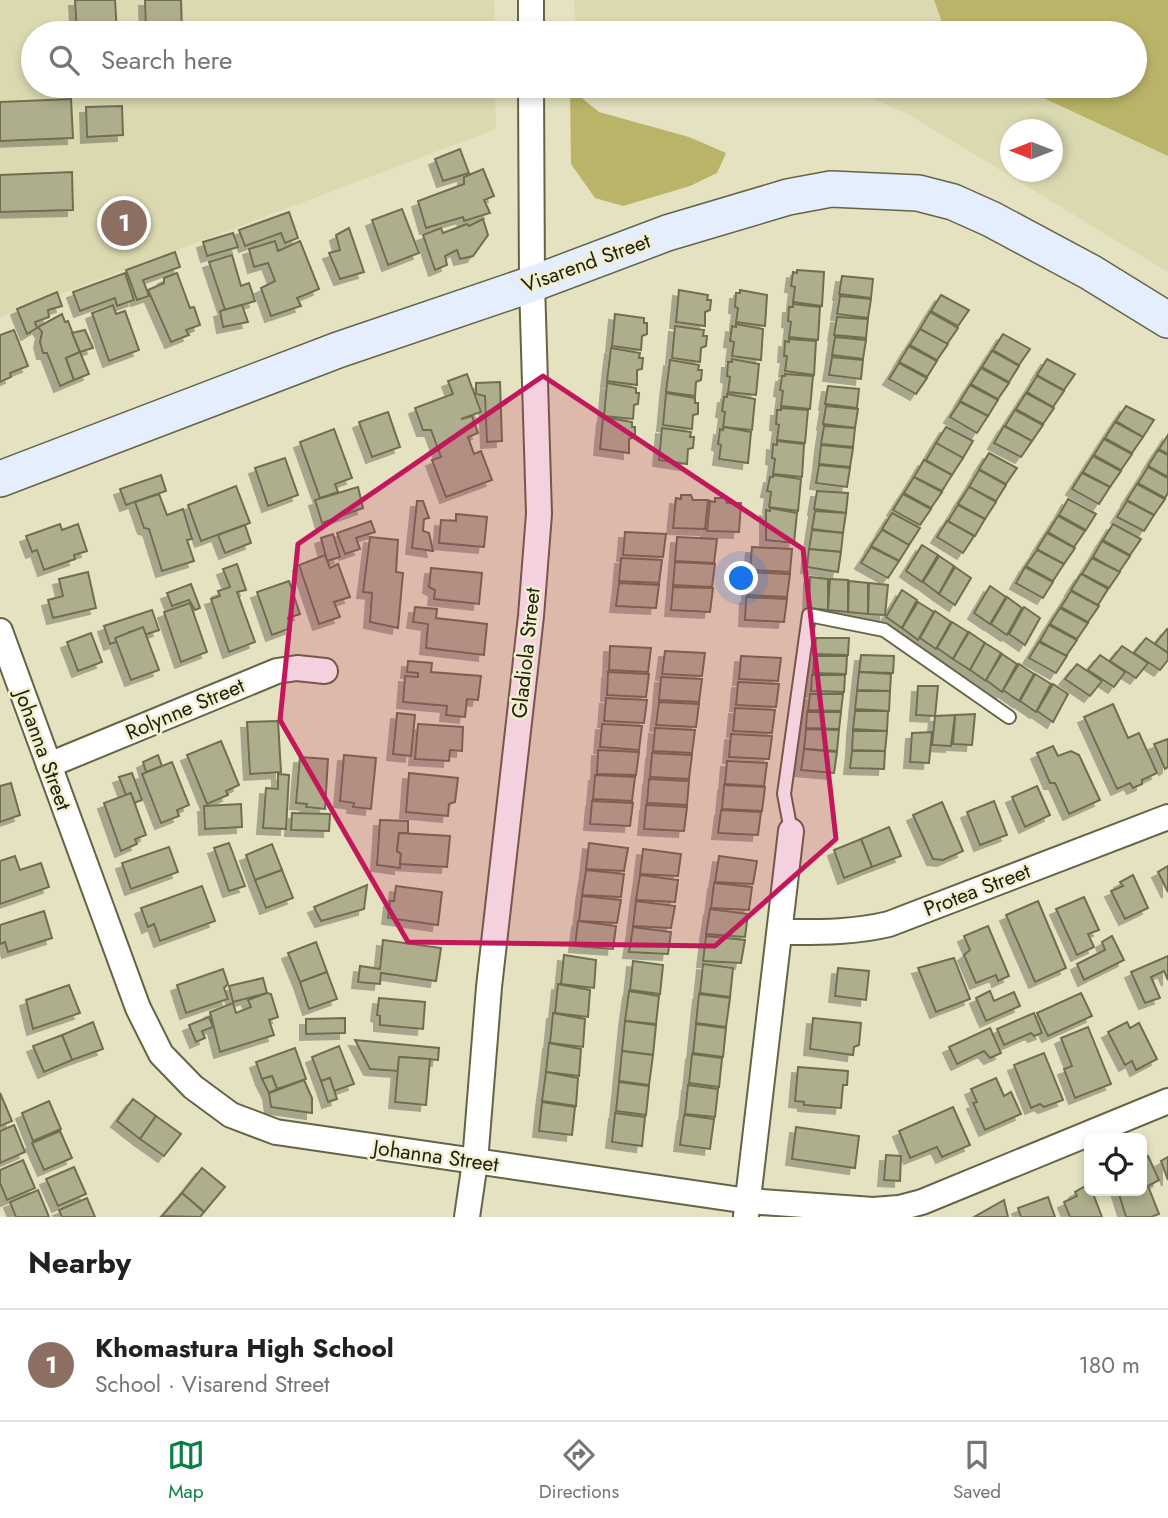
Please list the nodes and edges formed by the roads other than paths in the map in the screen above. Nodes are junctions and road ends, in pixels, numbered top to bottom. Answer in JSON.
{"nodes":[{"id":1,"x":531,"y":0,"type":"edge"},
{"id":2,"x":531,"y":21,"type":"edge"},
{"id":3,"x":531,"y":98,"type":"edge"},
{"id":4,"x":532,"y":284,"type":"junction"},
{"id":5,"x":1168,"y":320,"type":"edge"},
{"id":6,"x":0,"y":479,"type":"edge"},
{"id":7,"x":0,"y":631,"type":"edge"},
{"id":8,"x":325,"y":671,"type":"dead end"},
{"id":9,"x":1009,"y":717,"type":"dead end"},
{"id":10,"x":49,"y":765,"type":"junction"},
{"id":11,"x":1168,"y":817,"type":"edge"},
{"id":12,"x":792,"y":831,"type":"joint"},
{"id":13,"x":780,"y":932,"type":"junction"},
{"id":14,"x":1168,"y":1101,"type":"edge"},
{"id":15,"x":475,"y":1162,"type":"junction"},
{"id":16,"x":747,"y":1209,"type":"edge"},
{"id":17,"x":467,"y":1217,"type":"edge"}],
"edges":[{"from":1,"to":2,"type":"street"},
{"from":3,"to":4,"type":"street","name":"Gladiola Street"},
{"from":4,"to":5,"type":"street","name":"Visarend Street"},
{"from":4,"to":6,"type":"street","name":"Visarend Street"},
{"from":4,"to":15,"type":"street","name":"Gladiola Street"},
{"from":7,"to":10,"type":"street","name":"Johanna Street"},
{"from":8,"to":10,"type":"street","name":"Rolynne Street"},
{"from":9,"to":12,"type":"lane"},
{"from":10,"to":15,"type":"street","name":"Johanna Street"},
{"from":11,"to":13,"type":"street","name":"Protea Street"},
{"from":12,"to":13,"type":"street"},
{"from":13,"to":16,"type":"street"},
{"from":14,"to":16,"type":"street","name":"Johanna Street"},
{"from":15,"to":16,"type":"street","name":"Johanna Street"},
{"from":15,"to":17,"type":"street","name":"Gladiola Street"}]}
